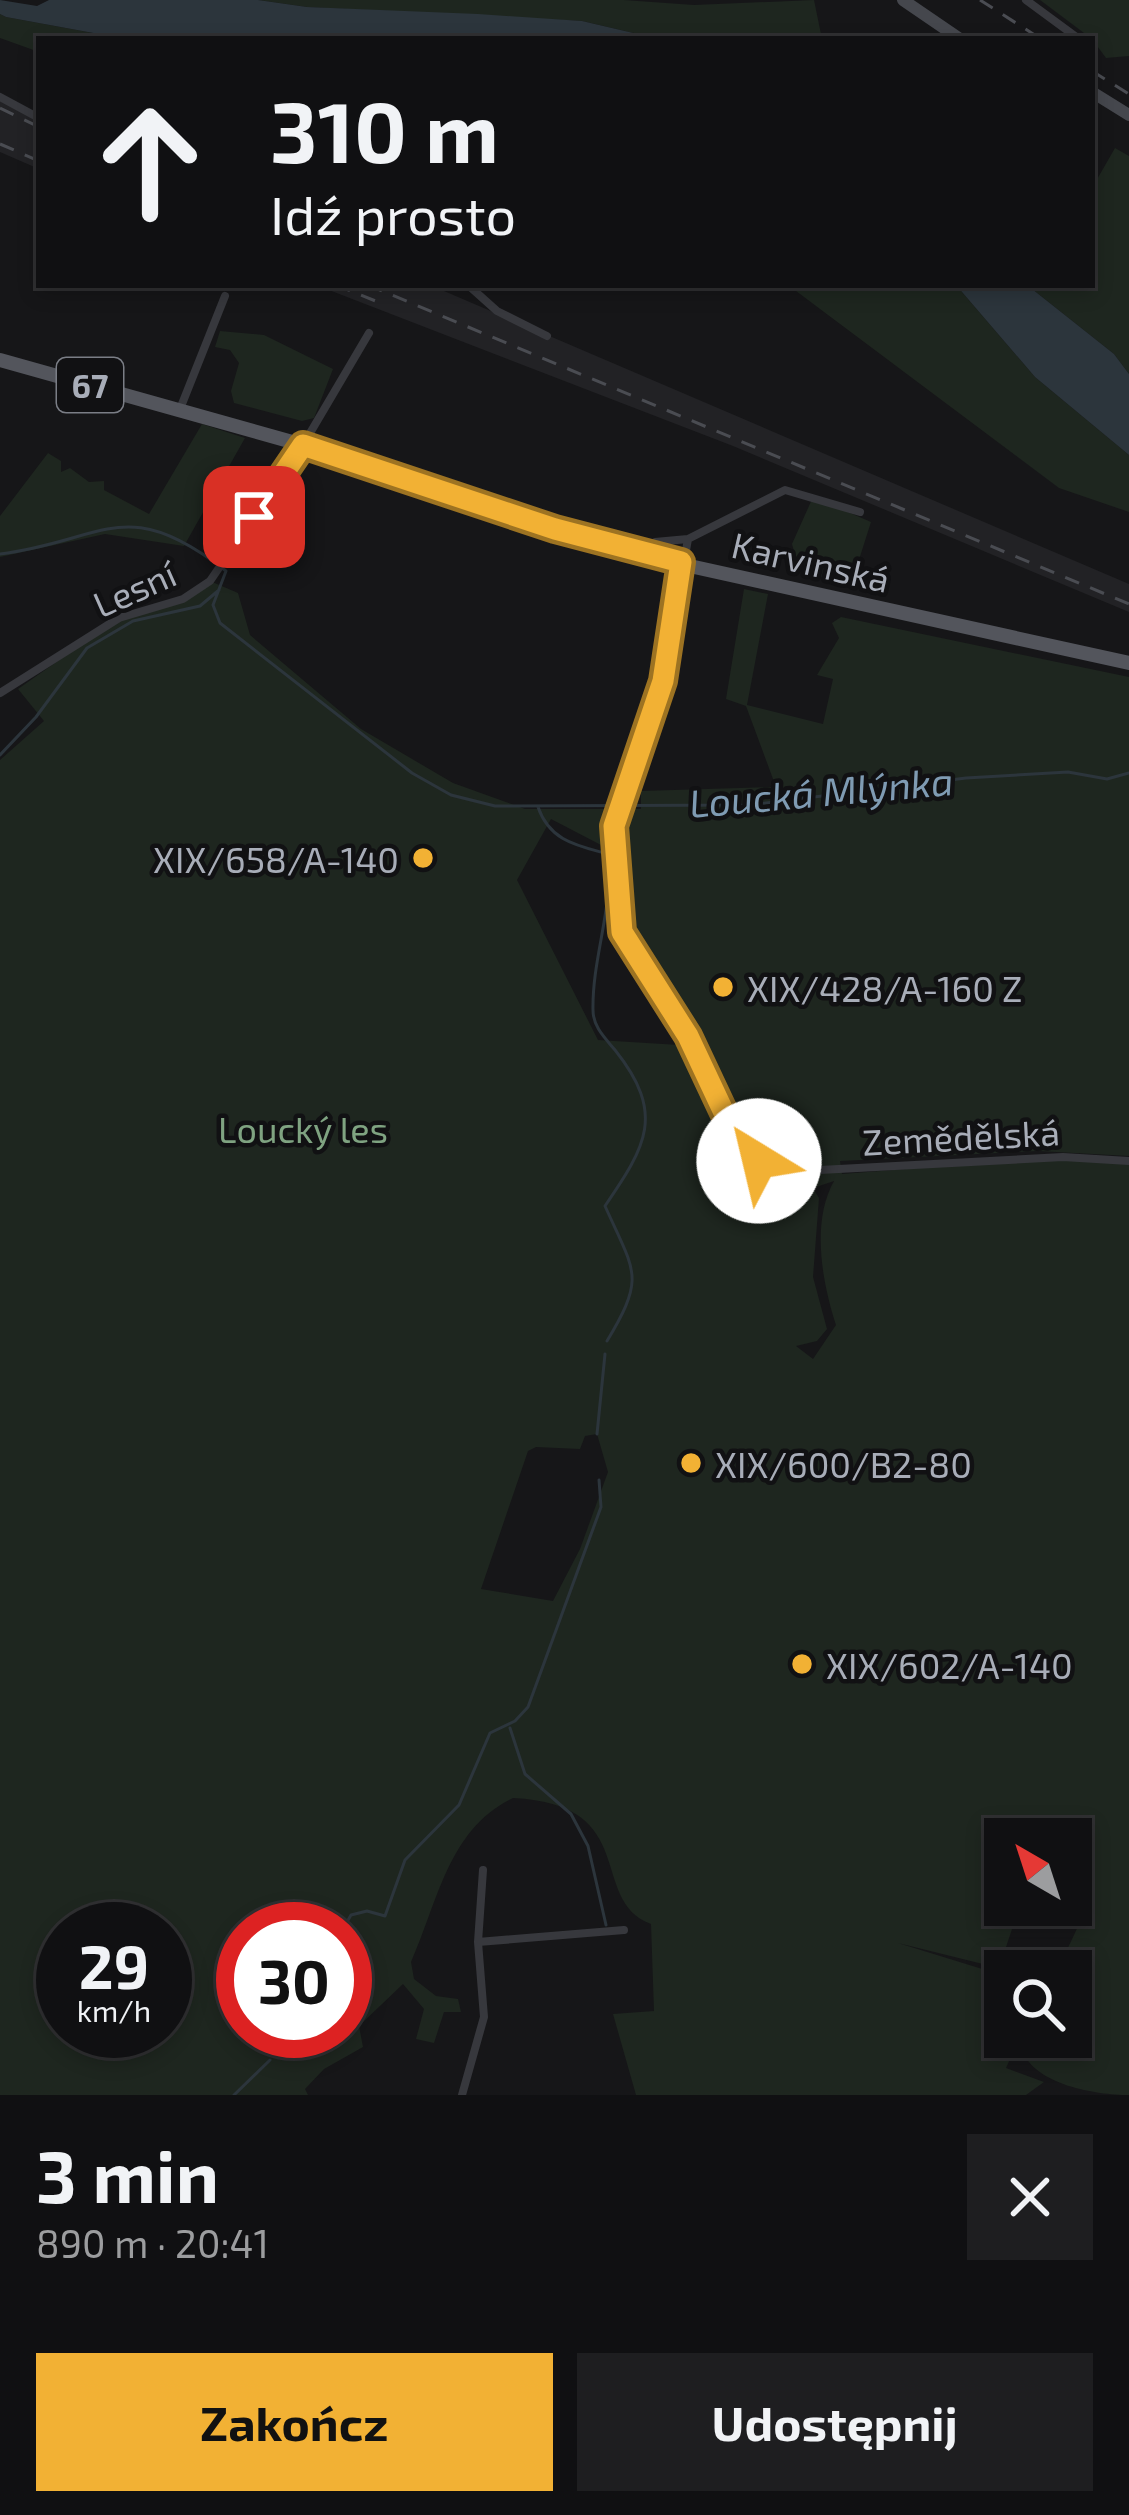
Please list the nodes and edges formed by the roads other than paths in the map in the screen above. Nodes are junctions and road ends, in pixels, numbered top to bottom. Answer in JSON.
{"nodes":[{"id":1,"x":903,"y":0,"type":"edge"},
{"id":2,"x":1026,"y":0,"type":"edge"},
{"id":3,"x":956,"y":36,"type":"edge"},
{"id":4,"x":1075,"y":36,"type":"edge"},
{"id":5,"x":1095,"y":94,"type":"edge"},
{"id":6,"x":0,"y":97,"type":"edge"},
{"id":7,"x":36,"y":116,"type":"edge"},
{"id":8,"x":1129,"y":116,"type":"edge"},
{"id":9,"x":471,"y":288,"type":"edge"},
{"id":10,"x":225,"y":296,"type":"dead end"},
{"id":11,"x":369,"y":333,"type":"dead end"},
{"id":12,"x":547,"y":336,"type":"dead end"},
{"id":13,"x":0,"y":360,"type":"edge"},
{"id":14,"x":180,"y":409,"type":"junction"},
{"id":15,"x":303,"y":445,"type":"junction"},
{"id":16,"x":860,"y":512,"type":"dead end"},
{"id":17,"x":688,"y":539,"type":"junction"},
{"id":18,"x":650,"y":556,"type":"junction"},
{"id":19,"x":681,"y":562,"type":"junction"},
{"id":20,"x":1129,"y":663,"type":"edge"},
{"id":21,"x":0,"y":692,"type":"edge"},
{"id":22,"x":1129,"y":1161,"type":"edge"},
{"id":23,"x":483,"y":1870,"type":"dead end"},
{"id":24,"x":624,"y":1930,"type":"dead end"},
{"id":25,"x":478,"y":1942,"type":"junction"},
{"id":26,"x":462,"y":2095,"type":"edge"}],
"edges":[{"from":1,"to":3,"type":"street"},
{"from":2,"to":4,"type":"street"},
{"from":5,"to":8,"type":"street"},
{"from":6,"to":7,"type":"street"},
{"from":9,"to":12,"type":"street"},
{"from":10,"to":14,"type":"street"},
{"from":11,"to":15,"type":"street","name":"Lesní"},
{"from":13,"to":14,"type":"main road","name":"Karvinská","number":"67"},
{"from":14,"to":15,"type":"main road","name":"Karvinská","number":"67"},
{"from":15,"to":18,"type":"main road","name":"Karvinská","number":"67"},
{"from":15,"to":21,"type":"street","name":"Lesní"},
{"from":16,"to":17,"type":"street"},
{"from":17,"to":18,"type":"street"},
{"from":17,"to":19,"type":"street","name":"Zemědělská"},
{"from":18,"to":19,"type":"main road","name":"Karvinská","number":"67"},
{"from":19,"to":20,"type":"main road","name":"Karvinská","number":"67"},
{"from":19,"to":22,"type":"street","name":"Zemědělská"},
{"from":23,"to":25,"type":"street"},
{"from":24,"to":25,"type":"street"},
{"from":25,"to":26,"type":"street"}]}
